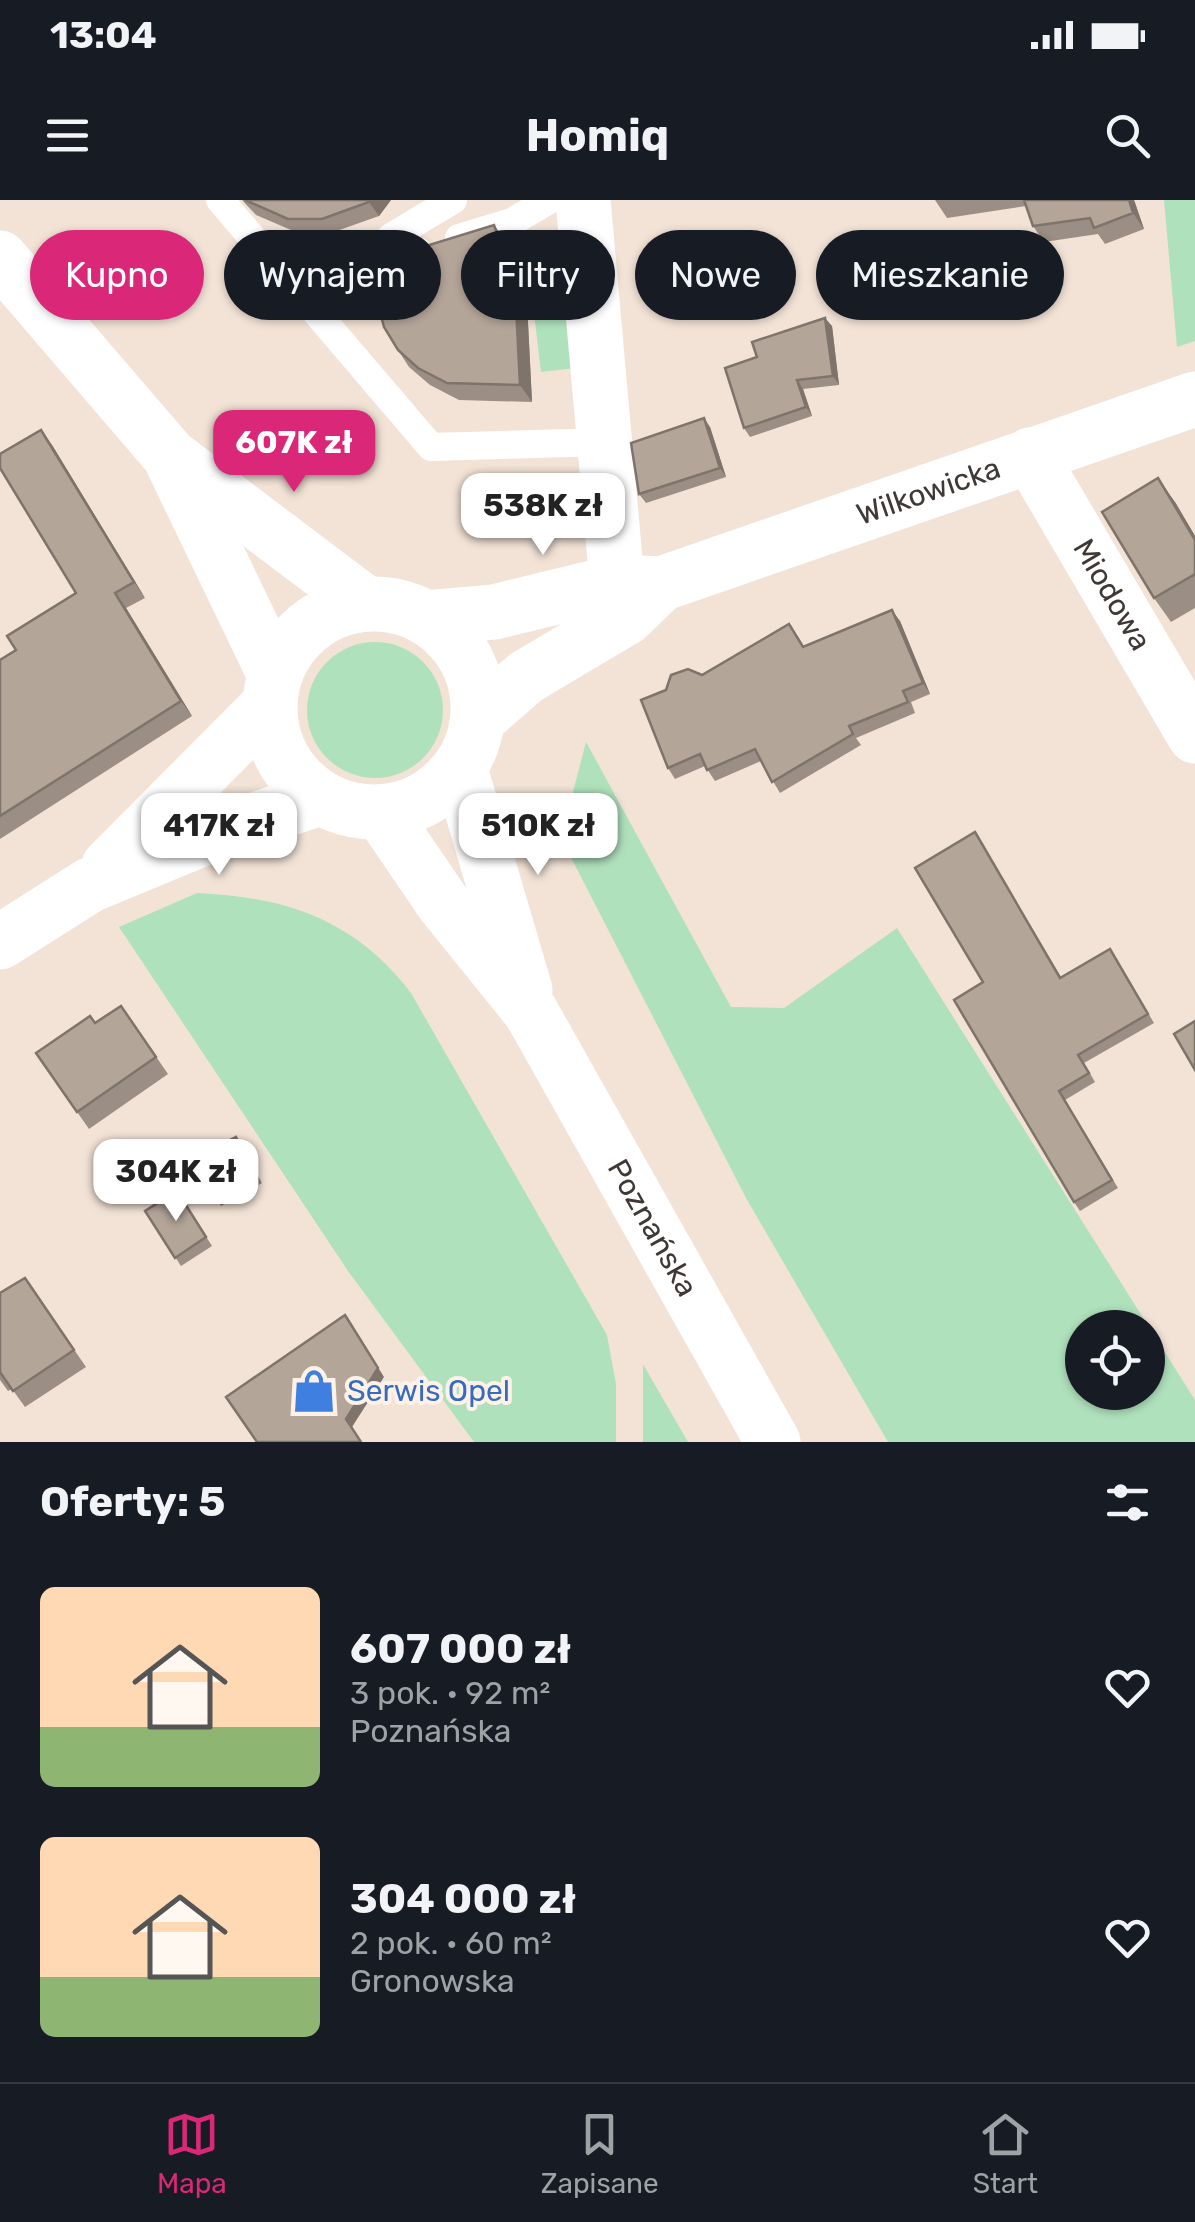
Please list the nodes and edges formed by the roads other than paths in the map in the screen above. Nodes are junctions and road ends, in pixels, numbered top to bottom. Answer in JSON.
{"nodes":[{"id":1,"x":220,"y":200,"type":"edge"},
{"id":2,"x":453,"y":200,"type":"edge"},
{"id":3,"x":549,"y":200,"type":"edge"},
{"id":4,"x":583,"y":200,"type":"edge"},
{"id":5,"x":246,"y":230,"type":"edge"},
{"id":6,"x":403,"y":230,"type":"edge"},
{"id":7,"x":441,"y":244,"type":"edge"},
{"id":8,"x":0,"y":258,"type":"edge"},
{"id":9,"x":322,"y":320,"type":"edge"},
{"id":10,"x":1195,"y":399,"type":"edge"},
{"id":11,"x":604,"y":442,"type":"junction"},
{"id":12,"x":170,"y":456,"type":"junction"},
{"id":13,"x":1030,"y":456,"type":"junction"},
{"id":14,"x":639,"y":583,"type":"junction"},
{"id":15,"x":366,"y":604,"type":"junction"},
{"id":16,"x":426,"y":618,"type":"junction"},
{"id":17,"x":272,"y":690,"type":"junction"},
{"id":18,"x":478,"y":718,"type":"junction"},
{"id":19,"x":1195,"y":736,"type":"edge"},
{"id":20,"x":460,"y":769,"type":"junction"},
{"id":21,"x":320,"y":798,"type":"junction"},
{"id":22,"x":381,"y":812,"type":"junction"},
{"id":23,"x":90,"y":885,"type":"junction"},
{"id":24,"x":0,"y":942,"type":"edge"},
{"id":25,"x":532,"y":1012,"type":"junction"},
{"id":26,"x":772,"y":1442,"type":"edge"}],
"edges":[{"from":1,"to":5,"type":"lane"},
{"from":2,"to":6,"type":"lane"},
{"from":3,"to":7,"type":"lane"},
{"from":4,"to":11,"type":"main road"},
{"from":8,"to":12,"type":"main road"},
{"from":9,"to":11,"type":"lane"},
{"from":10,"to":13,"type":"main road","name":"Wilkowicka"},
{"from":11,"to":14,"type":"main road"},
{"from":12,"to":15,"type":"main road"},
{"from":12,"to":17,"type":"main road"},
{"from":13,"to":14,"type":"main road","name":"Wilkowicka"},
{"from":13,"to":19,"type":"main road","name":"Miodowa"},
{"from":14,"to":16,"type":"main road","name":"Wilkowicka"},
{"from":14,"to":18,"type":"main road","name":"Wilkowicka"},
{"from":15,"to":16,"type":"main road"},
{"from":15,"to":17,"type":"main road"},
{"from":16,"to":18,"type":"main road"},
{"from":17,"to":21,"type":"main road"},
{"from":17,"to":23,"type":"main road"},
{"from":18,"to":20,"type":"main road"},
{"from":20,"to":22,"type":"main road"},
{"from":20,"to":25,"type":"main road","name":"Poznańska"},
{"from":21,"to":22,"type":"main road"},
{"from":21,"to":23,"type":"main road"},
{"from":22,"to":25,"type":"main road","name":"Poznańska"},
{"from":23,"to":24,"type":"main road"},
{"from":25,"to":26,"type":"main road","name":"Poznańska"}]}
